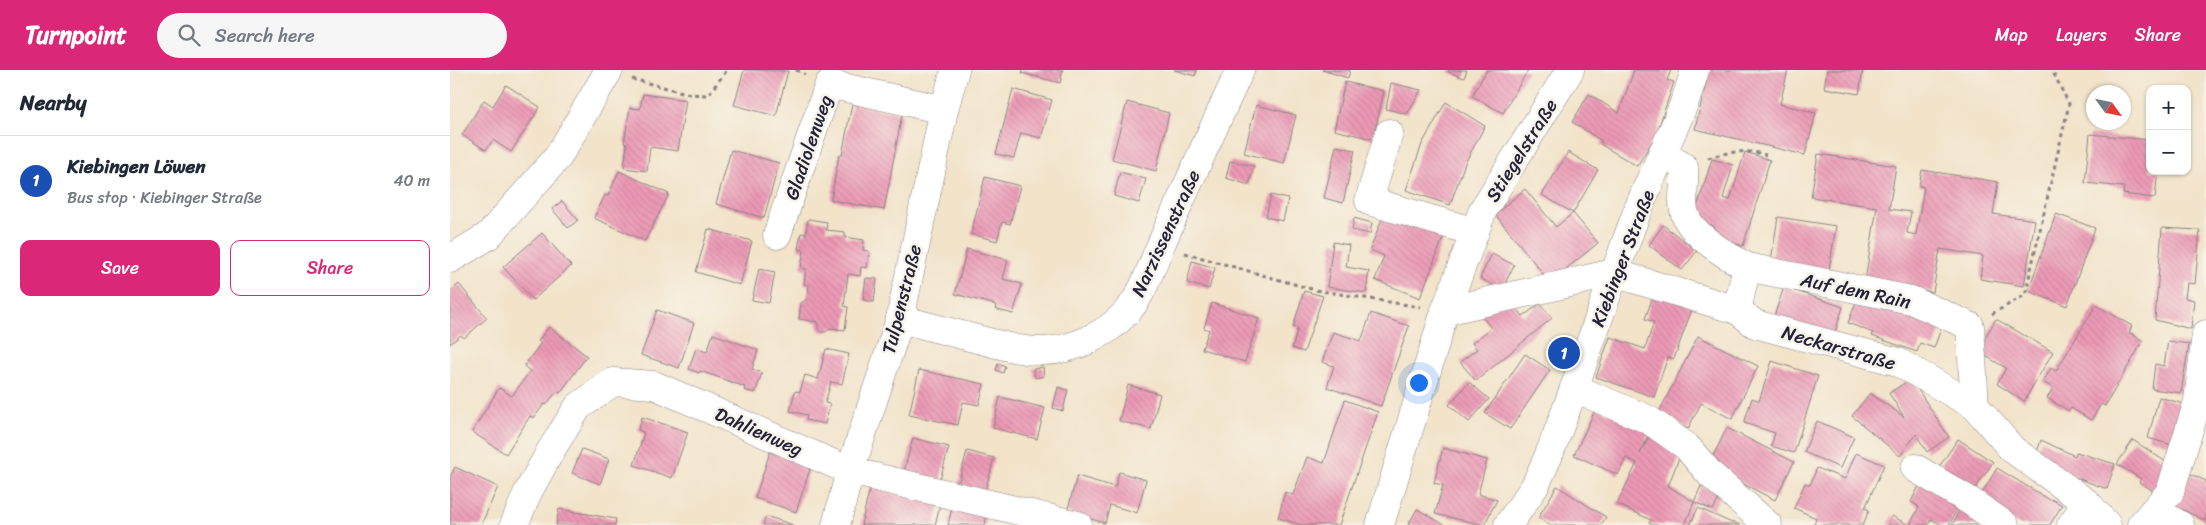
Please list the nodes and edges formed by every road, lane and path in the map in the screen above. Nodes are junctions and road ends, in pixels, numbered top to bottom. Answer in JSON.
{"nodes":[{"id":1,"x":727,"y":70,"type":"edge"},
{"id":2,"x":955,"y":70,"type":"edge"},
{"id":3,"x":1240,"y":70,"type":"edge"},
{"id":4,"x":1570,"y":70,"type":"edge"},
{"id":5,"x":1695,"y":70,"type":"edge"},
{"id":6,"x":2052,"y":70,"type":"edge"},
{"id":7,"x":609,"y":71,"type":"edge"},
{"id":8,"x":944,"y":110,"type":"junction"},
{"id":9,"x":1389,"y":133,"type":"dead end"},
{"id":10,"x":1766,"y":155,"type":"dead end"},
{"id":11,"x":1673,"y":160,"type":"junction"},
{"id":12,"x":1475,"y":232,"type":"junction"},
{"id":13,"x":777,"y":235,"type":"dead end"},
{"id":14,"x":1160,"y":246,"type":"junction"},
{"id":15,"x":450,"y":258,"type":"edge"},
{"id":16,"x":1747,"y":267,"type":"junction"},
{"id":17,"x":1614,"y":273,"type":"junction"},
{"id":18,"x":1737,"y":310,"type":"junction"},
{"id":19,"x":1445,"y":311,"type":"junction"},
{"id":20,"x":900,"y":319,"type":"junction"},
{"id":21,"x":1970,"y":326,"type":"junction"},
{"id":22,"x":2206,"y":334,"type":"edge"},
{"id":23,"x":1574,"y":388,"type":"junction"},
{"id":24,"x":1974,"y":406,"type":"junction"},
{"id":25,"x":1915,"y":468,"type":"dead end"},
{"id":26,"x":850,"y":471,"type":"junction"},
{"id":27,"x":2086,"y":503,"type":"junction"},
{"id":28,"x":2147,"y":518,"type":"edge"},
{"id":29,"x":514,"y":525,"type":"edge"},
{"id":30,"x":836,"y":525,"type":"edge"},
{"id":31,"x":1078,"y":525,"type":"edge"},
{"id":32,"x":1380,"y":525,"type":"edge"},
{"id":33,"x":1508,"y":525,"type":"edge"},
{"id":34,"x":1768,"y":525,"type":"edge"},
{"id":35,"x":2005,"y":525,"type":"edge"},
{"id":36,"x":2072,"y":525,"type":"edge"},
{"id":37,"x":2107,"y":525,"type":"edge"},
{"id":38,"x":2180,"y":525,"type":"edge"}],
"edges":[{"from":1,"to":7,"type":"path"},
{"from":2,"to":8,"type":"street","name":"Tulpenstraße"},
{"from":3,"to":14,"type":"street","name":"Narzissenstraße"},
{"from":4,"to":12,"type":"street","name":"Stiegelstraße"},
{"from":5,"to":11,"type":"street","name":"Kiebinger Straße"},
{"from":6,"to":21,"type":"path"},
{"from":7,"to":15,"type":"street"},
{"from":8,"to":13,"type":"street","name":"Gladiolenweg"},
{"from":8,"to":20,"type":"street","name":"Tulpenstraße"},
{"from":9,"to":12,"type":"street"},
{"from":10,"to":11,"type":"path"},
{"from":11,"to":16,"type":"street","name":"Auf dem Rain"},
{"from":11,"to":17,"type":"street","name":"Kiebinger Straße"},
{"from":12,"to":19,"type":"street","name":"Stiegelstraße"},
{"from":14,"to":19,"type":"path"},
{"from":14,"to":20,"type":"street","name":"Narzissenstraße"},
{"from":16,"to":18,"type":"street"},
{"from":16,"to":21,"type":"street","name":"Auf dem Rain"},
{"from":17,"to":18,"type":"street","name":"Neckarstraße"},
{"from":17,"to":19,"type":"street"},
{"from":17,"to":23,"type":"street","name":"Kiebinger Straße"},
{"from":18,"to":24,"type":"street","name":"Neckarstraße"},
{"from":19,"to":32,"type":"street","name":"Stiegelstraße"},
{"from":20,"to":26,"type":"street","name":"Tulpenstraße"},
{"from":21,"to":24,"type":"street"},
{"from":22,"to":28,"type":"street"},
{"from":23,"to":33,"type":"street","name":"Kiebinger Straße"},
{"from":23,"to":34,"type":"street"},
{"from":24,"to":27,"type":"street","name":"Neckarstraße"},
{"from":25,"to":35,"type":"street"},
{"from":26,"to":29,"type":"street","name":"Dahlienweg"},
{"from":26,"to":30,"type":"street","name":"Tulpenstraße"},
{"from":26,"to":31,"type":"street","name":"Dahlienweg"},
{"from":27,"to":36,"type":"street"},
{"from":27,"to":37,"type":"street","name":"Neckarstraße"},
{"from":28,"to":38,"type":"street"}]}
